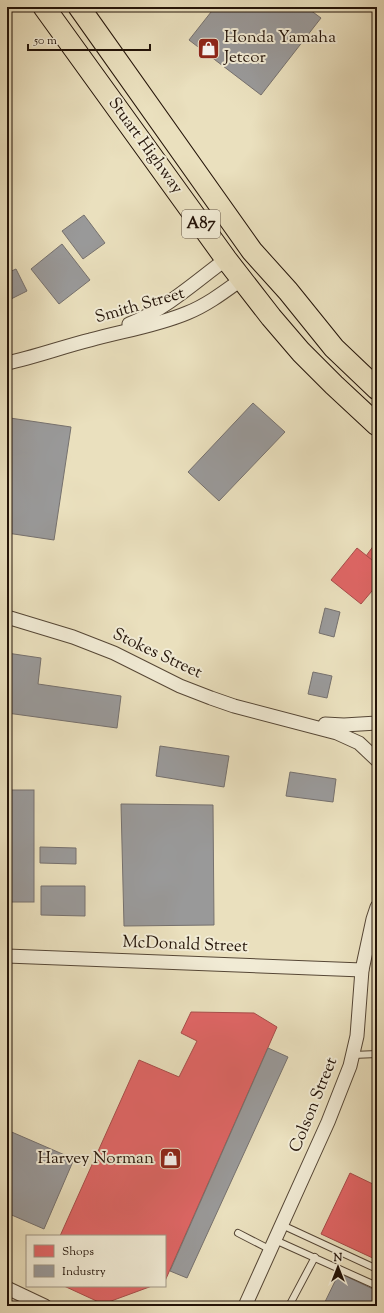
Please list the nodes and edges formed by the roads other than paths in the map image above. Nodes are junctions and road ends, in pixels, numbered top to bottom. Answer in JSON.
{"nodes":[{"id":1,"x":44,"y":7,"type":"edge"},
{"id":2,"x":79,"y":7,"type":"edge"},
{"id":3,"x":246,"y":243,"type":"junction"},
{"id":4,"x":226,"y":259,"type":"junction"},
{"id":5,"x":262,"y":262,"type":"junction"},
{"id":6,"x":242,"y":279,"type":"junction"},
{"id":7,"x":88,"y":340,"type":"junction"},
{"id":8,"x":7,"y":363,"type":"edge"},
{"id":9,"x":377,"y":389,"type":"edge"},
{"id":10,"x":377,"y":425,"type":"edge"},
{"id":11,"x":7,"y":616,"type":"edge"},
{"id":12,"x":293,"y":721,"type":"junction"},
{"id":13,"x":377,"y":723,"type":"edge"},
{"id":14,"x":377,"y":760,"type":"edge"},
{"id":15,"x":377,"y":907,"type":"edge"},
{"id":16,"x":7,"y":956,"type":"edge"},
{"id":17,"x":362,"y":970,"type":"junction"},
{"id":18,"x":377,"y":1054,"type":"edge"},
{"id":19,"x":353,"y":1055,"type":"junction"},
{"id":20,"x":282,"y":1225,"type":"junction"},
{"id":21,"x":238,"y":1233,"type":"dead end"},
{"id":22,"x":273,"y":1245,"type":"junction"},
{"id":23,"x":315,"y":1257,"type":"junction"},
{"id":24,"x":377,"y":1269,"type":"edge"},
{"id":25,"x":377,"y":1286,"type":"edge"},
{"id":26,"x":7,"y":1288,"type":"edge"},
{"id":27,"x":45,"y":1306,"type":"edge"},
{"id":28,"x":245,"y":1306,"type":"edge"},
{"id":29,"x":289,"y":1306,"type":"edge"}],
"edges":[{"from":1,"to":4,"type":"highway","name":"Stuart Highway","number":"A87"},
{"from":2,"to":3,"type":"highway","name":"Stuart Highway","number":"A87"},
{"from":3,"to":4,"type":"highway"},
{"from":3,"to":5,"type":"highway","name":"Stuart Highway","number":"A87"},
{"from":4,"to":6,"type":"highway","name":"Stuart Highway","number":"A87"},
{"from":4,"to":7,"type":"street","name":"Smith Street"},
{"from":5,"to":6,"type":"highway"},
{"from":5,"to":9,"type":"highway","name":"Stuart Highway","number":"A87"},
{"from":6,"to":7,"type":"street","name":"Smith Street"},
{"from":6,"to":10,"type":"highway","name":"Stuart Highway","number":"A87"},
{"from":7,"to":8,"type":"street","name":"Smith Street"},
{"from":11,"to":12,"type":"street","name":"Stokes Street"},
{"from":12,"to":13,"type":"street"},
{"from":12,"to":14,"type":"street"},
{"from":15,"to":17,"type":"street","name":"Colson Street"},
{"from":16,"to":17,"type":"street","name":"McDonald Street"},
{"from":17,"to":19,"type":"street","name":"Colson Street"},
{"from":18,"to":19,"type":"lane"},
{"from":19,"to":20,"type":"street","name":"Colson Street"},
{"from":20,"to":22,"type":"street","name":"Colson Street"},
{"from":20,"to":24,"type":"lane"},
{"from":21,"to":22,"type":"lane"},
{"from":22,"to":23,"type":"lane"},
{"from":22,"to":28,"type":"street","name":"Colson Street"},
{"from":23,"to":25,"type":"lane"},
{"from":23,"to":29,"type":"lane"},
{"from":26,"to":27,"type":"street"}]}
